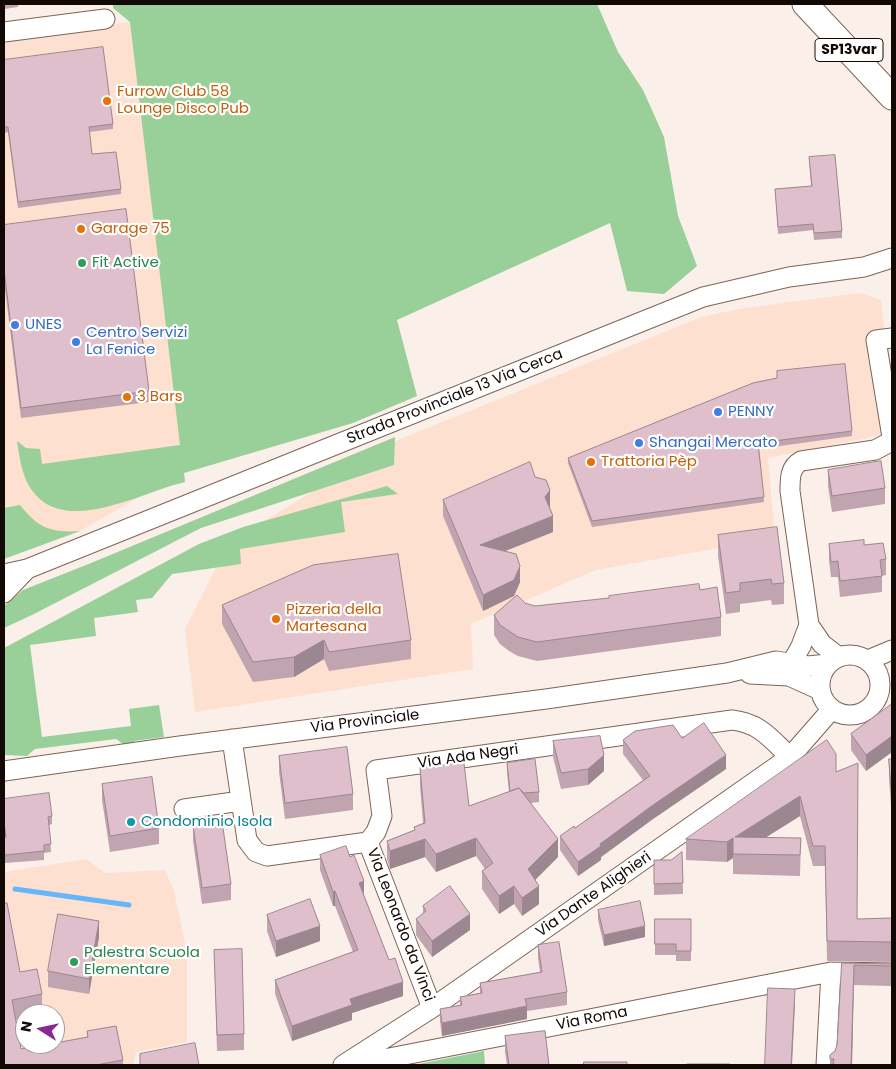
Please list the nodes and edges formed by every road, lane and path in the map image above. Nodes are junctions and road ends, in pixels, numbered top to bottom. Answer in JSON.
{"nodes":[{"id":1,"x":805,"y":4,"type":"edge"},
{"id":2,"x":105,"y":19,"type":"dead end"},
{"id":3,"x":4,"y":32,"type":"edge"},
{"id":4,"x":892,"y":97,"type":"edge"},
{"id":5,"x":892,"y":258,"type":"edge"},
{"id":6,"x":884,"y":339,"type":"edge"},
{"id":7,"x":892,"y":437,"type":"edge"},
{"id":8,"x":892,"y":441,"type":"edge"},
{"id":9,"x":27,"y":569,"type":"junction"},
{"id":10,"x":4,"y":574,"type":"edge"},
{"id":11,"x":4,"y":593,"type":"edge"},
{"id":12,"x":809,"y":625,"type":"junction"},
{"id":13,"x":892,"y":650,"type":"edge"},
{"id":14,"x":834,"y":660,"type":"junction"},
{"id":15,"x":868,"y":660,"type":"junction"},
{"id":16,"x":791,"y":664,"type":"junction"},
{"id":17,"x":726,"y":673,"type":"junction"},
{"id":18,"x":886,"y":687,"type":"edge"},
{"id":19,"x":820,"y":690,"type":"junction"},
{"id":20,"x":832,"y":709,"type":"junction"},
{"id":21,"x":232,"y":739,"type":"junction"},
{"id":22,"x":790,"y":757,"type":"junction"},
{"id":23,"x":4,"y":765,"type":"edge"},
{"id":24,"x":32,"y":767,"type":"junction"},
{"id":25,"x":4,"y":771,"type":"edge"},
{"id":26,"x":241,"y":801,"type":"junction"},
{"id":27,"x":184,"y":809,"type":"dead end"},
{"id":28,"x":368,"y":842,"type":"junction"},
{"id":29,"x":831,"y":972,"type":"junction"},
{"id":30,"x":892,"y":973,"type":"edge"},
{"id":31,"x":432,"y":1008,"type":"junction"},
{"id":32,"x":343,"y":1065,"type":"edge"},
{"id":33,"x":353,"y":1065,"type":"edge"},
{"id":34,"x":826,"y":1065,"type":"edge"}],
"edges":[{"from":1,"to":4,"type":"main road","number":"SP13var"},
{"from":2,"to":3,"type":"street"},
{"from":5,"to":9,"type":"street","name":"Strada Provinciale 13 Via Cerca"},
{"from":6,"to":7,"type":"street"},
{"from":8,"to":12,"type":"street"},
{"from":9,"to":10,"type":"street","name":"Strada Provinciale 13 Via Cerca"},
{"from":9,"to":11,"type":"street","name":"Strada Provinciale 13 Via Cerca"},
{"from":12,"to":14,"type":"street"},
{"from":12,"to":16,"type":"street"},
{"from":13,"to":15,"type":"street"},
{"from":14,"to":15,"type":"street","name":"Via Provinciale"},
{"from":14,"to":16,"type":"street","name":"Via Provinciale"},
{"from":14,"to":19,"type":"street"},
{"from":15,"to":18,"type":"street"},
{"from":16,"to":17,"type":"street","name":"Via Provinciale"},
{"from":17,"to":19,"type":"street","name":"Via Provinciale"},
{"from":17,"to":21,"type":"street","name":"Via Provinciale"},
{"from":18,"to":20,"type":"street"},
{"from":19,"to":20,"type":"street"},
{"from":20,"to":22,"type":"street","name":"Via Dante Alighieri"},
{"from":21,"to":24,"type":"street","name":"Via Provinciale"},
{"from":21,"to":26,"type":"street"},
{"from":22,"to":28,"type":"street","name":"Via Ada Negri"},
{"from":22,"to":31,"type":"street","name":"Via Dante Alighieri"},
{"from":23,"to":24,"type":"street"},
{"from":24,"to":25,"type":"street","name":"Via Provinciale"},
{"from":26,"to":27,"type":"street"},
{"from":26,"to":28,"type":"street"},
{"from":28,"to":31,"type":"street","name":"Via Leonardo da Vinci"},
{"from":29,"to":30,"type":"street","name":"Via Roma"},
{"from":29,"to":33,"type":"street","name":"Via Roma"},
{"from":29,"to":34,"type":"street"},
{"from":31,"to":32,"type":"street","name":"Via Dante Alighieri"}]}
